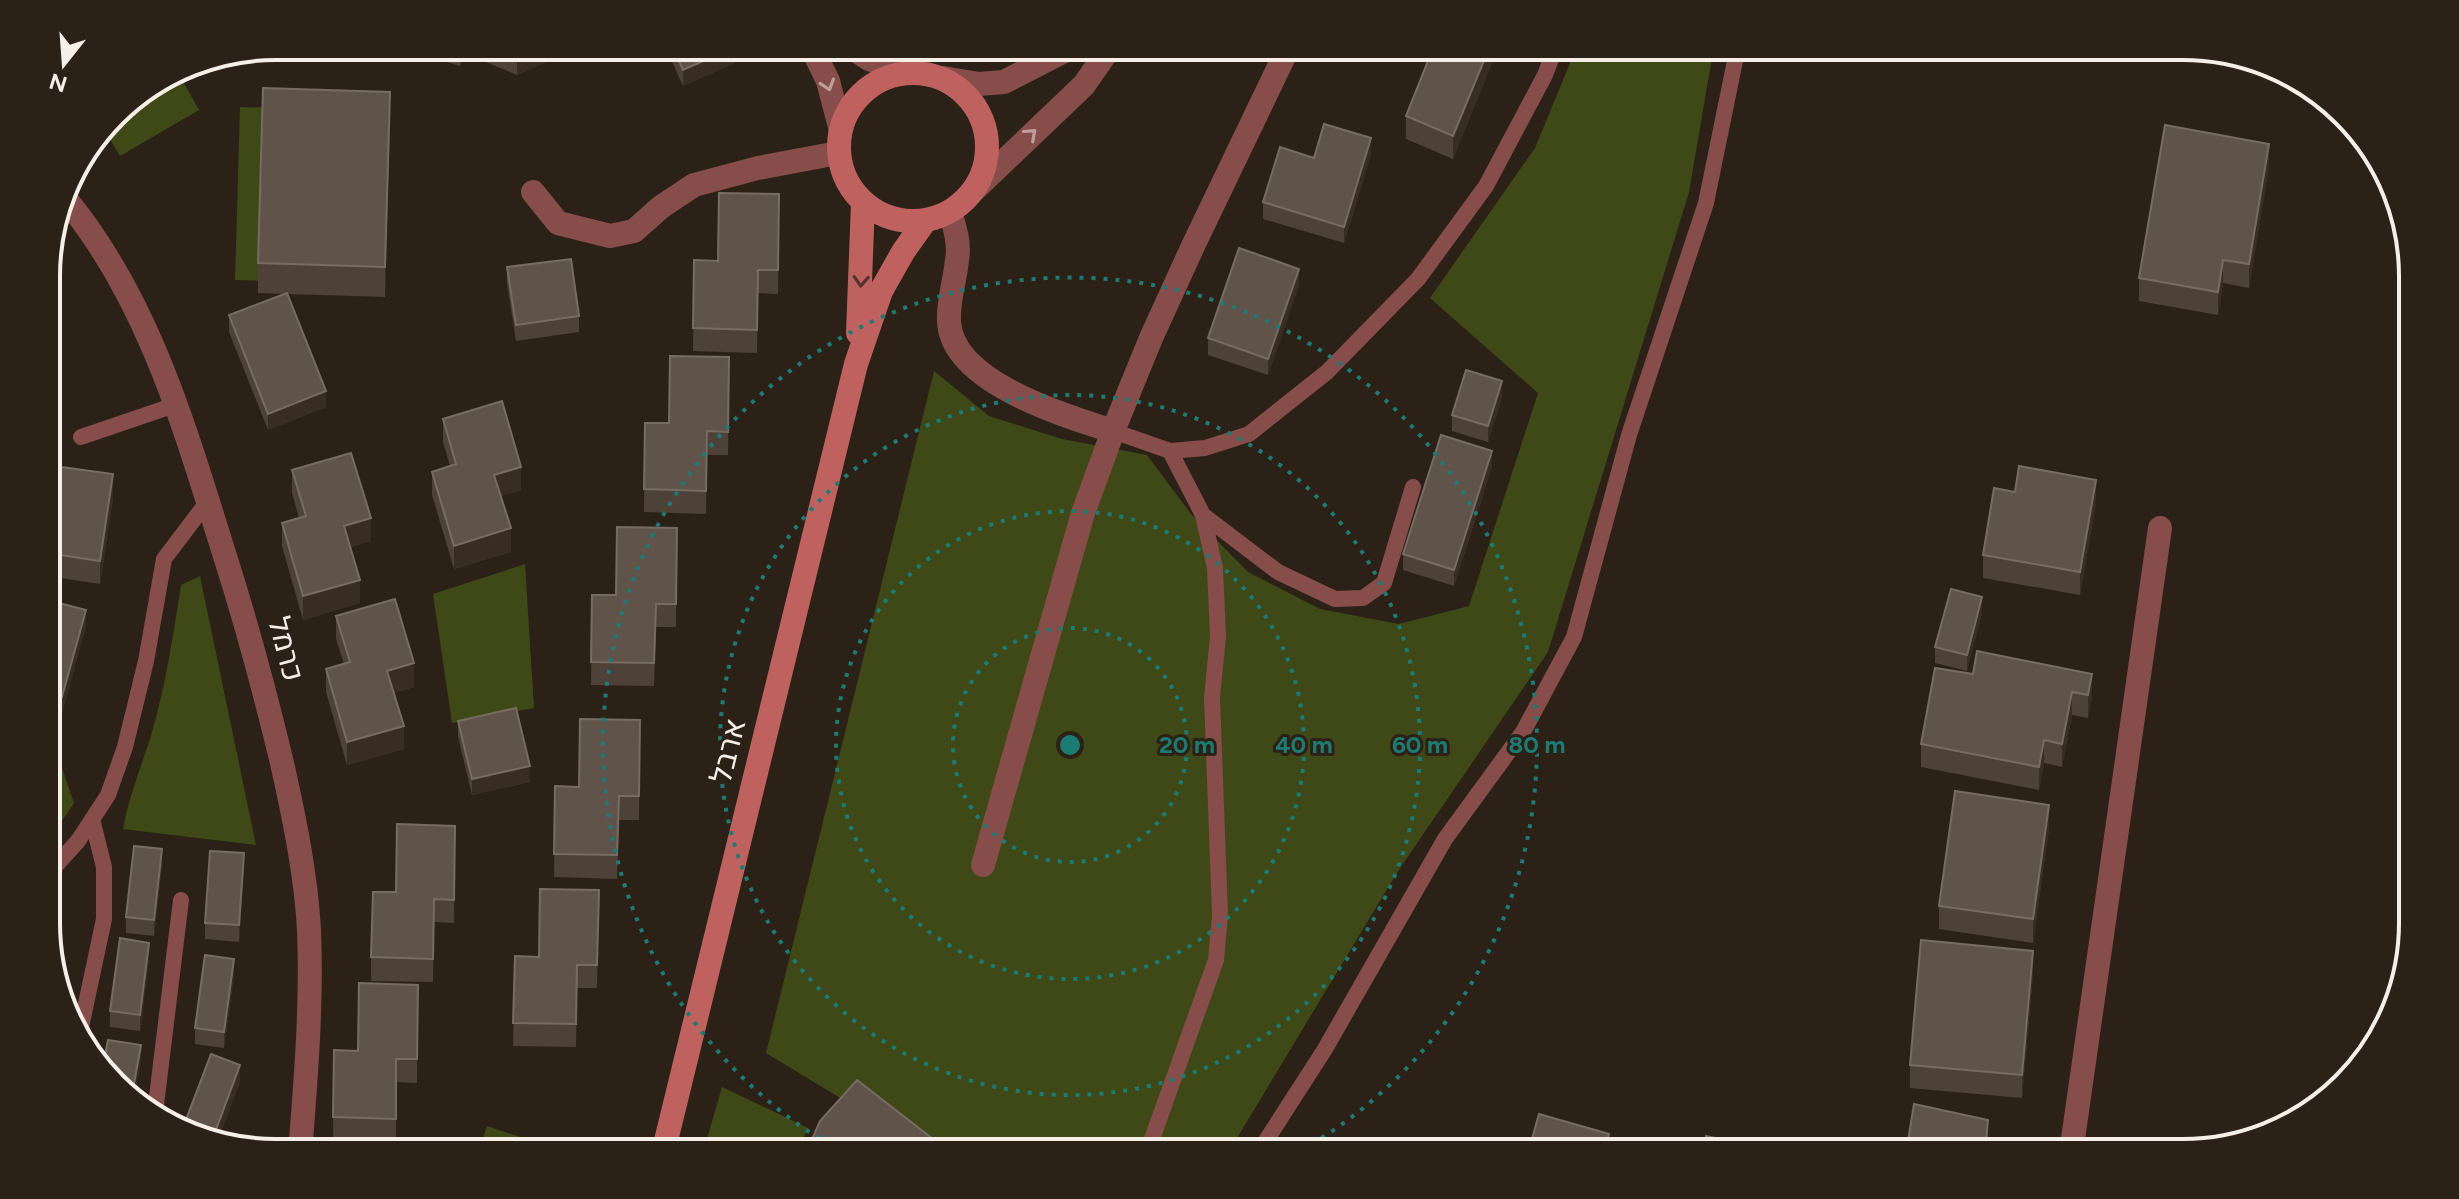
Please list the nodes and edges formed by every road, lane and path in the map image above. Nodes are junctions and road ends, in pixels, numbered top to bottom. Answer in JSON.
{"nodes":[{"id":1,"x":818,"y":60,"type":"edge"},
{"id":2,"x":872,"y":60,"type":"edge"},
{"id":3,"x":1047,"y":60,"type":"edge"},
{"id":4,"x":1101,"y":60,"type":"edge"},
{"id":5,"x":1282,"y":60,"type":"edge"},
{"id":6,"x":1551,"y":60,"type":"edge"},
{"id":7,"x":1735,"y":60,"type":"edge"},
{"id":8,"x":904,"y":72,"type":"junction"},
{"id":9,"x":943,"y":78,"type":"junction"},
{"id":10,"x":840,"y":127,"type":"junction"},
{"id":11,"x":838,"y":153,"type":"junction"},
{"id":12,"x":975,"y":189,"type":"junction"},
{"id":13,"x":533,"y":192,"type":"dead end"},
{"id":14,"x":863,"y":203,"type":"junction"},
{"id":15,"x":71,"y":207,"type":"edge"},
{"id":16,"x":950,"y":212,"type":"junction"},
{"id":17,"x":925,"y":221,"type":"junction"},
{"id":18,"x":856,"y":364,"type":"junction"},
{"id":19,"x":175,"y":405,"type":"junction"},
{"id":20,"x":1113,"y":431,"type":"junction"},
{"id":21,"x":81,"y":437,"type":"dead end"},
{"id":22,"x":1170,"y":451,"type":"junction"},
{"id":23,"x":1413,"y":487,"type":"dead end"},
{"id":24,"x":208,"y":501,"type":"junction"},
{"id":25,"x":1203,"y":515,"type":"junction"},
{"id":26,"x":2160,"y":528,"type":"dead end"},
{"id":27,"x":92,"y":819,"type":"junction"},
{"id":28,"x":60,"y":861,"type":"edge"},
{"id":29,"x":983,"y":865,"type":"dead end"},
{"id":30,"x":181,"y":900,"type":"dead end"},
{"id":31,"x":83,"y":1019,"type":"edge"},
{"id":32,"x":156,"y":1102,"type":"edge"},
{"id":33,"x":301,"y":1139,"type":"edge"},
{"id":34,"x":666,"y":1139,"type":"edge"},
{"id":35,"x":1152,"y":1139,"type":"edge"},
{"id":36,"x":1267,"y":1139,"type":"edge"},
{"id":37,"x":2073,"y":1139,"type":"edge"}],
"edges":[{"from":1,"to":10,"type":"street","one_way":true},
{"from":2,"to":8,"type":"street"},
{"from":3,"to":9,"type":"street"},
{"from":12,"to":4,"type":"street","one_way":true},
{"from":5,"to":20,"type":"street"},
{"from":6,"to":22,"type":"lane"},
{"from":7,"to":36,"type":"lane"},
{"from":8,"to":9,"type":"street"},
{"from":8,"to":10,"type":"street"},
{"from":9,"to":12,"type":"street"},
{"from":10,"to":11,"type":"street"},
{"from":11,"to":13,"type":"street"},
{"from":11,"to":14,"type":"street"},
{"from":12,"to":16,"type":"street"},
{"from":14,"to":17,"type":"street"},
{"from":14,"to":18,"type":"street","name":"ארבל","one_way":true},
{"from":15,"to":19,"type":"street","name":"כרמל"},
{"from":16,"to":17,"type":"street"},
{"from":16,"to":20,"type":"street"},
{"from":17,"to":18,"type":"street","name":"ארבל"},
{"from":18,"to":34,"type":"street","name":"ארבל"},
{"from":19,"to":21,"type":"lane"},
{"from":19,"to":24,"type":"street","name":"כרמל"},
{"from":20,"to":22,"type":"lane"},
{"from":20,"to":29,"type":"street"},
{"from":22,"to":25,"type":"lane"},
{"from":23,"to":25,"type":"lane"},
{"from":24,"to":27,"type":"lane"},
{"from":24,"to":33,"type":"street","name":"כרמל"},
{"from":25,"to":35,"type":"lane"},
{"from":26,"to":37,"type":"street"},
{"from":27,"to":28,"type":"lane"},
{"from":27,"to":31,"type":"lane"},
{"from":30,"to":32,"type":"lane"}]}
